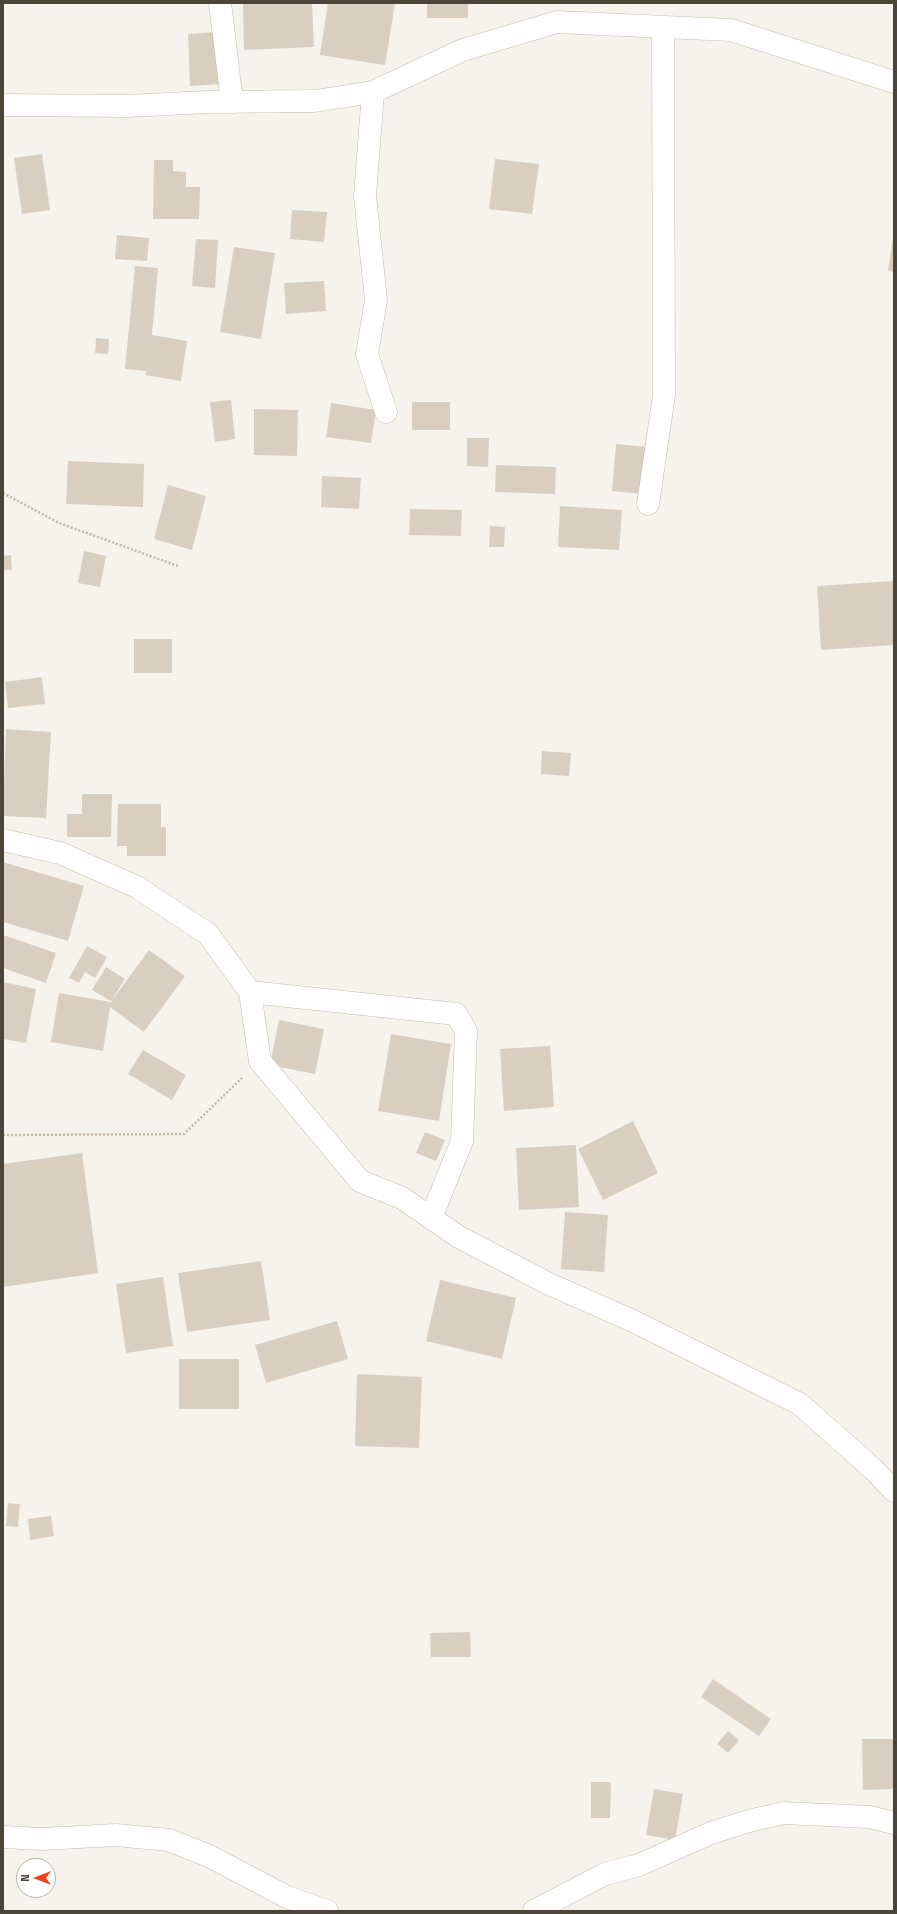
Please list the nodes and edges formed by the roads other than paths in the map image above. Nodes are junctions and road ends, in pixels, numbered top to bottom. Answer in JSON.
{"nodes":[{"id":1,"x":220,"y":3,"type":"edge"},
{"id":2,"x":663,"y":27,"type":"junction"},
{"id":3,"x":892,"y":75,"type":"edge"},
{"id":4,"x":372,"y":92,"type":"junction"},
{"id":5,"x":232,"y":102,"type":"junction"},
{"id":6,"x":3,"y":105,"type":"edge"},
{"id":7,"x":386,"y":412,"type":"dead end"},
{"id":8,"x":648,"y":504,"type":"dead end"},
{"id":9,"x":3,"y":840,"type":"edge"},
{"id":10,"x":250,"y":992,"type":"junction"},
{"id":11,"x":431,"y":1218,"type":"junction"},
{"id":12,"x":894,"y":1491,"type":"edge"},
{"id":13,"x":894,"y":1823,"type":"edge"},
{"id":14,"x":3,"y":1837,"type":"edge"},
{"id":15,"x":326,"y":1911,"type":"edge"},
{"id":16,"x":534,"y":1911,"type":"edge"}],
"edges":[{"from":1,"to":5,"type":"street"},
{"from":2,"to":3,"type":"street"},
{"from":2,"to":4,"type":"street"},
{"from":2,"to":8,"type":"street"},
{"from":4,"to":5,"type":"street"},
{"from":4,"to":7,"type":"street"},
{"from":5,"to":6,"type":"street"},
{"from":9,"to":10,"type":"street"},
{"from":10,"to":11,"type":"street"},
{"from":10,"to":11,"type":"street"},
{"from":11,"to":12,"type":"street"},
{"from":13,"to":16,"type":"street"},
{"from":14,"to":15,"type":"street"}]}
